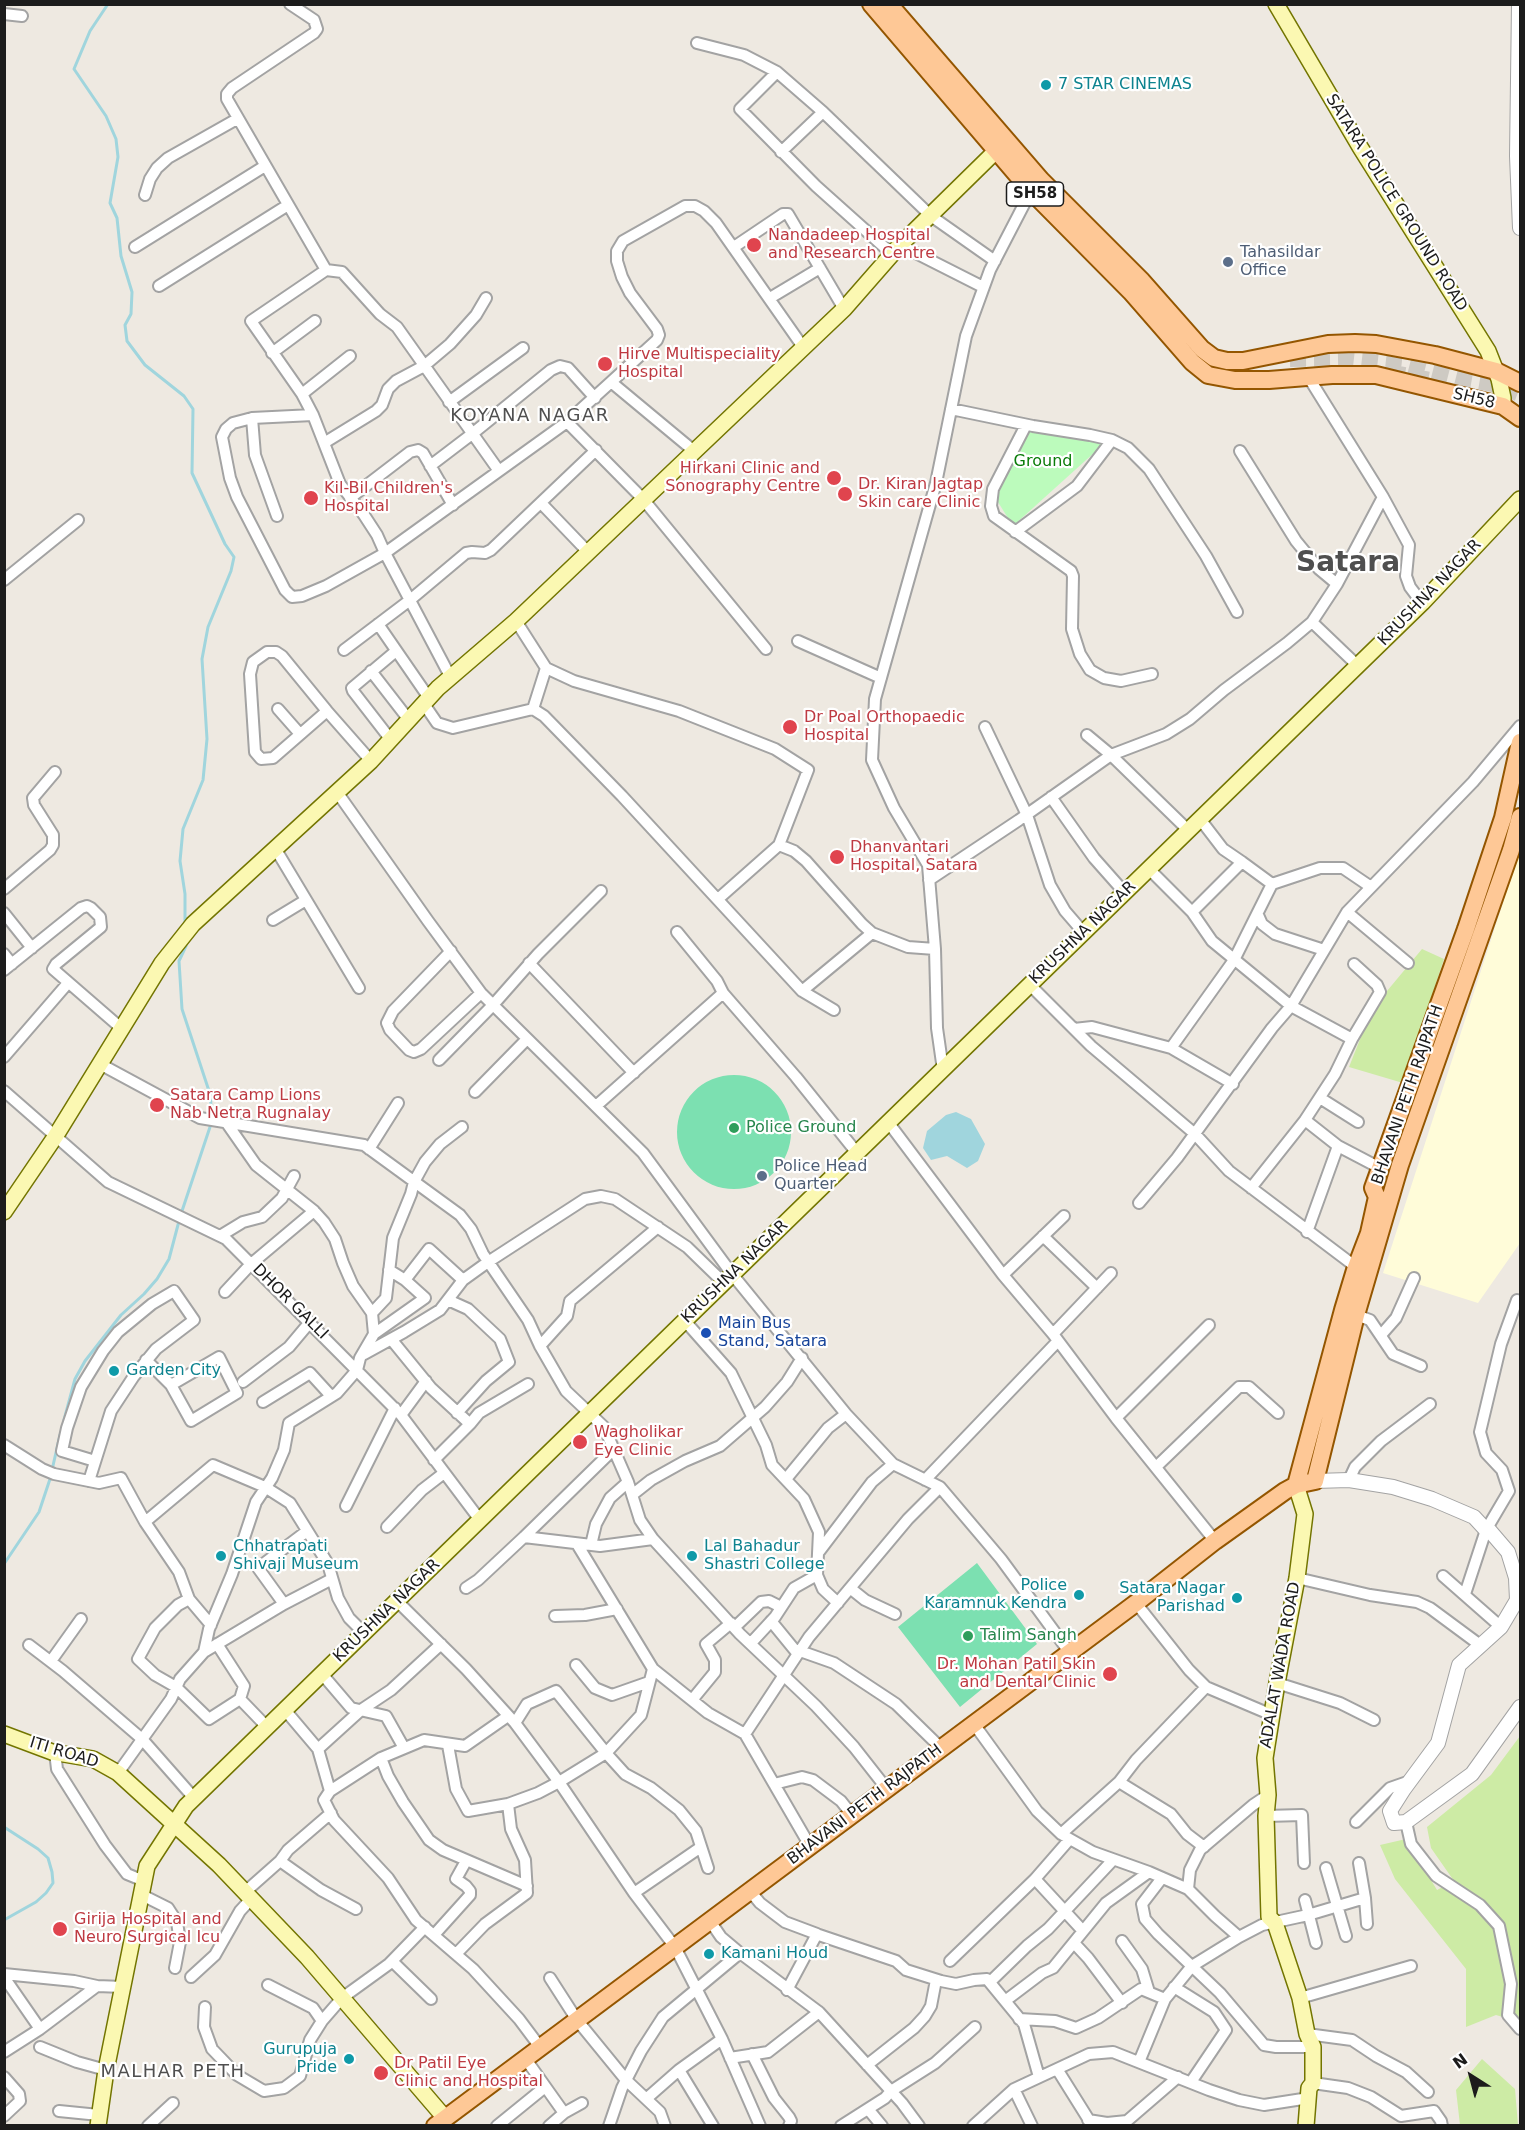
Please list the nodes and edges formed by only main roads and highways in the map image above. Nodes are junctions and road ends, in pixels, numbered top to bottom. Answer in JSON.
{"nodes":[{"id":1,"x":870,"y":4,"type":"edge"},
{"id":2,"x":889,"y":4,"type":"edge"},
{"id":3,"x":1276,"y":4,"type":"edge"},
{"id":4,"x":1001,"y":146,"type":"junction"},
{"id":5,"x":1166,"y":320,"type":"junction"},
{"id":6,"x":1264,"y":358,"type":"junction"},
{"id":7,"x":1497,"y":371,"type":"junction"},
{"id":8,"x":1235,"y":380,"type":"junction"},
{"id":9,"x":1521,"y":383,"type":"edge"},
{"id":10,"x":1503,"y":406,"type":"junction"},
{"id":11,"x":1521,"y":418,"type":"edge"},
{"id":12,"x":1521,"y":499,"type":"edge"},
{"id":13,"x":1521,"y":742,"type":"edge"},
{"id":14,"x":1521,"y":817,"type":"edge"},
{"id":15,"x":1486,"y":893,"type":"tunnel mouth"},
{"id":16,"x":1377,"y":1197,"type":"junction"},
{"id":17,"x":4,"y":1212,"type":"edge"},
{"id":18,"x":1315,"y":1481,"type":"junction"},
{"id":19,"x":1296,"y":1485,"type":"junction"},
{"id":20,"x":1305,"y":1514,"type":"junction"},
{"id":21,"x":4,"y":1734,"type":"edge"},
{"id":22,"x":175,"y":1823,"type":"junction"},
{"id":23,"x":100,"y":2122,"type":"edge"},
{"id":24,"x":444,"y":2123,"type":"edge"},
{"id":25,"x":1306,"y":2126,"type":"edge"}],
"edges":[{"from":1,"to":4,"type":"main road","name":"SH58","number":"SH58"},
{"from":2,"to":4,"type":"main road","name":"SH58","number":"SH58"},
{"from":3,"to":7,"type":"main road","name":"SATARA POLICE GROUND ROAD"},
{"from":4,"to":5,"type":"main road","name":"SH58","number":"SH58"},
{"from":4,"to":17,"type":"main road"},
{"from":5,"to":6,"type":"main road","name":"SH58","number":"SH58"},
{"from":5,"to":8,"type":"main road","name":"SH58","number":"SH58"},
{"from":6,"to":7,"type":"main road","name":"SH58","number":"SH58"},
{"from":6,"to":8,"type":"main road"},
{"from":7,"to":9,"type":"main road","name":"SH58","number":"SH58"},
{"from":7,"to":10,"type":"main road","name":"SATARA POLICE GROUND ROAD"},
{"from":8,"to":10,"type":"main road","name":"SH58","number":"SH58"},
{"from":10,"to":11,"type":"main road","name":"SH58","number":"SH58"},
{"from":12,"to":22,"type":"main road","name":"KRUSHNA NAGAR"},
{"from":13,"to":16,"type":"main road","name":"BHAVANI PETH RAJPATH"},
{"from":14,"to":18,"type":"main road"},
{"from":15,"to":16,"type":"main road"},
{"from":16,"to":19,"type":"main road","name":"BHAVANI PETH RAJPATH"},
{"from":18,"to":19,"type":"main road","name":"BHAVANI PETH RAJPATH"},
{"from":18,"to":20,"type":"main road"},
{"from":19,"to":20,"type":"main road","name":"ADALAT WADA ROAD"},
{"from":19,"to":24,"type":"main road","name":"BHAVANI PETH RAJPATH"},
{"from":20,"to":25,"type":"main road","name":"ADALAT WADA ROAD"},
{"from":21,"to":22,"type":"main road","name":"ITI ROAD"},
{"from":22,"to":23,"type":"main road","name":"KRUSHNA NAGAR"},
{"from":22,"to":24,"type":"main road","name":"ITI ROAD"}]}
